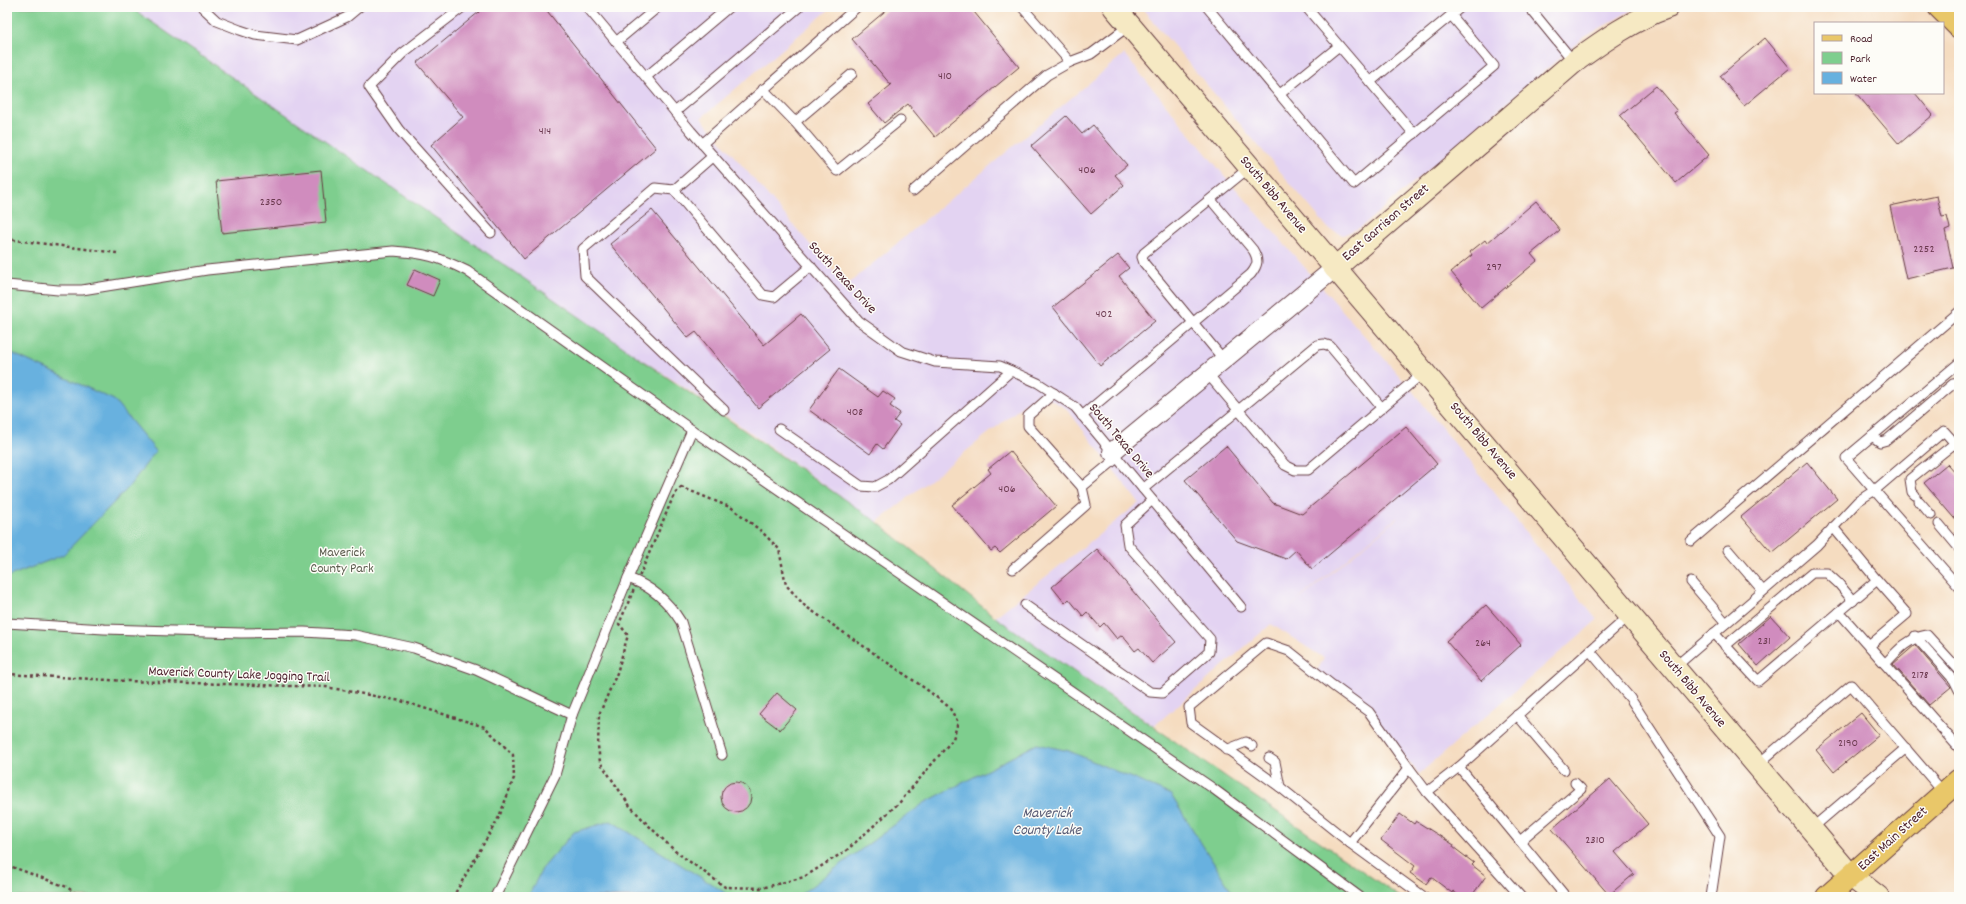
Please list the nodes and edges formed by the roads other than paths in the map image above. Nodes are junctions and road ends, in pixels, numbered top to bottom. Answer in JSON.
{"nodes":[{"id":1,"x":202,"y":7,"type":"edge"},
{"id":2,"x":359,"y":7,"type":"edge"},
{"id":3,"x":464,"y":7,"type":"edge"},
{"id":4,"x":587,"y":7,"type":"edge"},
{"id":5,"x":658,"y":7,"type":"edge"},
{"id":6,"x":729,"y":7,"type":"edge"},
{"id":7,"x":799,"y":7,"type":"edge"},
{"id":8,"x":857,"y":7,"type":"edge"},
{"id":9,"x":1022,"y":7,"type":"edge"},
{"id":10,"x":1114,"y":7,"type":"edge"},
{"id":11,"x":1207,"y":7,"type":"edge"},
{"id":12,"x":1306,"y":7,"type":"edge"},
{"id":13,"x":1461,"y":7,"type":"edge"},
{"id":14,"x":1530,"y":7,"type":"edge"},
{"id":15,"x":1668,"y":7,"type":"edge"},
{"id":16,"x":1939,"y":7,"type":"edge"},
{"id":17,"x":1451,"y":15,"type":"junction"},
{"id":18,"x":1130,"y":25,"type":"junction"},
{"id":19,"x":1959,"y":27,"type":"edge"},
{"id":20,"x":616,"y":42,"type":"junction"},
{"id":21,"x":1339,"y":46,"type":"junction"},
{"id":22,"x":1070,"y":62,"type":"junction"},
{"id":23,"x":1574,"y":62,"type":"junction"},
{"id":24,"x":852,"y":74,"type":"dead end"},
{"id":25,"x":646,"y":77,"type":"junction"},
{"id":26,"x":1370,"y":82,"type":"junction"},
{"id":27,"x":763,"y":89,"type":"junction"},
{"id":28,"x":1280,"y":94,"type":"junction"},
{"id":29,"x":674,"y":112,"type":"junction"},
{"id":30,"x":900,"y":120,"type":"dead end"},
{"id":31,"x":795,"y":122,"type":"junction"},
{"id":32,"x":1414,"y":134,"type":"junction"},
{"id":33,"x":702,"y":144,"type":"junction"},
{"id":34,"x":713,"y":156,"type":"junction"},
{"id":35,"x":1250,"y":168,"type":"junction"},
{"id":36,"x":674,"y":190,"type":"junction"},
{"id":37,"x":914,"y":191,"type":"dead end"},
{"id":38,"x":1211,"y":200,"type":"junction"},
{"id":39,"x":491,"y":233,"type":"dead end"},
{"id":40,"x":810,"y":266,"type":"junction"},
{"id":41,"x":1335,"y":268,"type":"junction"},
{"id":42,"x":7,"y":285,"type":"edge"},
{"id":43,"x":1959,"y":312,"type":"edge"},
{"id":44,"x":1193,"y":323,"type":"junction"},
{"id":45,"x":1224,"y":360,"type":"junction"},
{"id":46,"x":1959,"y":363,"type":"edge"},
{"id":47,"x":1011,"y":371,"type":"junction"},
{"id":48,"x":1424,"y":372,"type":"junction"},
{"id":49,"x":1207,"y":373,"type":"junction"},
{"id":50,"x":1959,"y":383,"type":"edge"},
{"id":51,"x":1054,"y":394,"type":"junction"},
{"id":52,"x":1382,"y":408,"type":"junction"},
{"id":53,"x":724,"y":410,"type":"dead end"},
{"id":54,"x":1238,"y":410,"type":"junction"},
{"id":55,"x":1082,"y":416,"type":"junction"},
{"id":56,"x":779,"y":429,"type":"dead end"},
{"id":57,"x":692,"y":430,"type":"junction"},
{"id":58,"x":1872,"y":436,"type":"junction"},
{"id":59,"x":1957,"y":445,"type":"edge"},
{"id":60,"x":1115,"y":455,"type":"junction"},
{"id":61,"x":1082,"y":487,"type":"junction"},
{"id":62,"x":1143,"y":489,"type":"junction"},
{"id":63,"x":1875,"y":490,"type":"junction"},
{"id":64,"x":1152,"y":500,"type":"junction"},
{"id":65,"x":1931,"y":515,"type":"dead end"},
{"id":66,"x":1939,"y":524,"type":"dead end"},
{"id":67,"x":1833,"y":527,"type":"junction"},
{"id":68,"x":1691,"y":541,"type":"dead end"},
{"id":69,"x":1959,"y":548,"type":"edge"},
{"id":70,"x":1728,"y":550,"type":"dead end"},
{"id":71,"x":1013,"y":568,"type":"dead end"},
{"id":72,"x":628,"y":578,"type":"junction"},
{"id":73,"x":1877,"y":580,"type":"junction"},
{"id":74,"x":1691,"y":582,"type":"dead end"},
{"id":75,"x":1959,"y":587,"type":"edge"},
{"id":76,"x":1763,"y":591,"type":"junction"},
{"id":77,"x":1853,"y":601,"type":"junction"},
{"id":78,"x":1025,"y":605,"type":"dead end"},
{"id":79,"x":1241,"y":606,"type":"dead end"},
{"id":80,"x":1839,"y":612,"type":"junction"},
{"id":81,"x":1630,"y":615,"type":"junction"},
{"id":82,"x":7,"y":623,"type":"edge"},
{"id":83,"x":1726,"y":623,"type":"junction"},
{"id":84,"x":1714,"y":633,"type":"junction"},
{"id":85,"x":1915,"y":636,"type":"junction"},
{"id":86,"x":1725,"y":646,"type":"junction"},
{"id":87,"x":1869,"y":646,"type":"junction"},
{"id":88,"x":1590,"y":651,"type":"junction"},
{"id":89,"x":1885,"y":664,"type":"junction"},
{"id":90,"x":1674,"y":668,"type":"junction"},
{"id":91,"x":1959,"y":670,"type":"edge"},
{"id":92,"x":1959,"y":690,"type":"edge"},
{"id":93,"x":572,"y":714,"type":"junction"},
{"id":94,"x":1517,"y":715,"type":"junction"},
{"id":95,"x":1252,"y":746,"type":"dead end"},
{"id":96,"x":1906,"y":748,"type":"junction"},
{"id":97,"x":1959,"y":748,"type":"edge"},
{"id":98,"x":1226,"y":750,"type":"junction"},
{"id":99,"x":722,"y":755,"type":"dead end"},
{"id":100,"x":1269,"y":758,"type":"dead end"},
{"id":101,"x":1757,"y":765,"type":"junction"},
{"id":102,"x":1459,"y":767,"type":"junction"},
{"id":103,"x":1409,"y":768,"type":"junction"},
{"id":104,"x":1564,"y":770,"type":"dead end"},
{"id":105,"x":1576,"y":783,"type":"dead end"},
{"id":106,"x":1951,"y":786,"type":"edge"},
{"id":107,"x":1280,"y":787,"type":"junction"},
{"id":108,"x":1427,"y":792,"type":"junction"},
{"id":109,"x":1811,"y":829,"type":"junction"},
{"id":110,"x":1520,"y":841,"type":"junction"},
{"id":111,"x":1350,"y":843,"type":"junction"},
{"id":112,"x":1851,"y":876,"type":"junction"},
{"id":113,"x":495,"y":897,"type":"edge"},
{"id":114,"x":1360,"y":897,"type":"edge"},
{"id":115,"x":1424,"y":897,"type":"edge"},
{"id":116,"x":1522,"y":897,"type":"edge"},
{"id":117,"x":1566,"y":897,"type":"edge"},
{"id":118,"x":1710,"y":897,"type":"edge"},
{"id":119,"x":1827,"y":897,"type":"edge"},
{"id":120,"x":1878,"y":897,"type":"edge"}],
"edges":[{"from":1,"to":2,"type":"lane"},
{"from":3,"to":39,"type":"lane"},
{"from":4,"to":20,"type":"lane","name":"South Texas Drive"},
{"from":5,"to":20,"type":"lane"},
{"from":6,"to":25,"type":"lane"},
{"from":7,"to":29,"type":"lane"},
{"from":8,"to":27,"type":"lane"},
{"from":9,"to":22,"type":"lane"},
{"from":10,"to":18,"type":"main road","name":"South Bibb Avenue"},
{"from":11,"to":28,"type":"lane"},
{"from":12,"to":21,"type":"lane"},
{"from":13,"to":17,"type":"lane"},
{"from":14,"to":23,"type":"lane"},
{"from":15,"to":23,"type":"main road","name":"East Garrison Street"},
{"from":16,"to":19,"type":"main road"},
{"from":17,"to":26,"type":"lane"},
{"from":17,"to":32,"type":"lane"},
{"from":18,"to":22,"type":"lane"},
{"from":18,"to":35,"type":"main road","name":"South Bibb Avenue"},
{"from":20,"to":25,"type":"lane","name":"South Texas Drive"},
{"from":21,"to":26,"type":"lane"},
{"from":21,"to":28,"type":"lane"},
{"from":22,"to":37,"type":"lane"},
{"from":23,"to":41,"type":"main road","name":"East Garrison Street"},
{"from":24,"to":31,"type":"lane"},
{"from":25,"to":29,"type":"lane","name":"South Texas Drive"},
{"from":26,"to":32,"type":"lane"},
{"from":27,"to":31,"type":"lane"},
{"from":27,"to":33,"type":"lane"},
{"from":28,"to":32,"type":"lane"},
{"from":29,"to":33,"type":"lane","name":"South Texas Drive"},
{"from":30,"to":31,"type":"lane"},
{"from":33,"to":34,"type":"lane","name":"South Texas Drive"},
{"from":34,"to":36,"type":"lane"},
{"from":34,"to":40,"type":"lane","name":"South Texas Drive"},
{"from":35,"to":38,"type":"lane"},
{"from":35,"to":41,"type":"main road","name":"South Bibb Avenue"},
{"from":36,"to":40,"type":"lane"},
{"from":36,"to":53,"type":"lane"},
{"from":38,"to":44,"type":"lane"},
{"from":38,"to":44,"type":"lane"},
{"from":40,"to":47,"type":"lane","name":"South Texas Drive"},
{"from":41,"to":45,"type":"street","name":"East Garrison Street"},
{"from":41,"to":48,"type":"main road","name":"South Bibb Avenue"},
{"from":42,"to":57,"type":"lane"},
{"from":43,"to":68,"type":"lane"},
{"from":44,"to":45,"type":"lane"},
{"from":44,"to":55,"type":"lane"},
{"from":45,"to":49,"type":"street","name":"East Garrison Street"},
{"from":46,"to":58,"type":"lane"},
{"from":47,"to":51,"type":"lane","name":"South Texas Drive"},
{"from":47,"to":56,"type":"lane"},
{"from":48,"to":52,"type":"lane"},
{"from":48,"to":81,"type":"main road","name":"South Bibb Avenue"},
{"from":49,"to":54,"type":"lane"},
{"from":49,"to":60,"type":"street","name":"East Garrison Street"},
{"from":50,"to":58,"type":"lane"},
{"from":51,"to":55,"type":"lane","name":"South Texas Drive"},
{"from":51,"to":61,"type":"lane"},
{"from":52,"to":54,"type":"lane"},
{"from":52,"to":54,"type":"lane"},
{"from":54,"to":62,"type":"lane"},
{"from":55,"to":60,"type":"lane","name":"South Texas Drive"},
{"from":57,"to":72,"type":"lane"},
{"from":57,"to":114,"type":"lane"},
{"from":58,"to":63,"type":"lane"},
{"from":59,"to":63,"type":"lane"},
{"from":59,"to":65,"type":"lane"},
{"from":60,"to":61,"type":"lane"},
{"from":60,"to":62,"type":"lane","name":"South Texas Drive"},
{"from":61,"to":71,"type":"lane"},
{"from":62,"to":64,"type":"lane","name":"South Texas Drive"},
{"from":63,"to":67,"type":"lane"},
{"from":63,"to":75,"type":"lane"},
{"from":64,"to":78,"type":"lane"},
{"from":64,"to":79,"type":"lane","name":"South Texas Drive"},
{"from":66,"to":69,"type":"lane"},
{"from":67,"to":73,"type":"lane"},
{"from":67,"to":76,"type":"lane"},
{"from":70,"to":76,"type":"lane"},
{"from":72,"to":93,"type":"lane"},
{"from":72,"to":99,"type":"lane"},
{"from":73,"to":77,"type":"lane"},
{"from":73,"to":87,"type":"lane"},
{"from":74,"to":83,"type":"lane"},
{"from":76,"to":83,"type":"lane"},
{"from":77,"to":80,"type":"lane"},
{"from":77,"to":86,"type":"lane"},
{"from":80,"to":86,"type":"lane"},
{"from":80,"to":87,"type":"lane"},
{"from":81,"to":88,"type":"lane"},
{"from":81,"to":90,"type":"main road","name":"South Bibb Avenue"},
{"from":82,"to":93,"type":"lane"},
{"from":83,"to":84,"type":"lane"},
{"from":84,"to":86,"type":"lane"},
{"from":84,"to":90,"type":"lane"},
{"from":85,"to":89,"type":"lane"},
{"from":85,"to":91,"type":"lane"},
{"from":85,"to":92,"type":"lane"},
{"from":87,"to":89,"type":"lane"},
{"from":88,"to":94,"type":"lane"},
{"from":88,"to":118,"type":"lane"},
{"from":89,"to":97,"type":"lane"},
{"from":90,"to":101,"type":"main road","name":"South Bibb Avenue"},
{"from":93,"to":113,"type":"lane"},
{"from":94,"to":102,"type":"lane"},
{"from":94,"to":104,"type":"lane"},
{"from":95,"to":98,"type":"lane"},
{"from":96,"to":101,"type":"lane"},
{"from":96,"to":106,"type":"lane"},
{"from":96,"to":109,"type":"lane"},
{"from":98,"to":103,"type":"lane"},
{"from":98,"to":107,"type":"lane"},
{"from":100,"to":107,"type":"lane"},
{"from":101,"to":109,"type":"main road","name":"South Bibb Avenue"},
{"from":102,"to":108,"type":"lane"},
{"from":102,"to":110,"type":"lane"},
{"from":103,"to":108,"type":"lane"},
{"from":103,"to":111,"type":"lane"},
{"from":105,"to":110,"type":"lane"},
{"from":106,"to":112,"type":"main road","name":"East Main Street"},
{"from":107,"to":111,"type":"lane"},
{"from":108,"to":116,"type":"lane"},
{"from":109,"to":112,"type":"main road","name":"South Bibb Avenue"},
{"from":110,"to":117,"type":"lane"},
{"from":111,"to":115,"type":"lane"},
{"from":112,"to":119,"type":"main road","name":"East Main Street"},
{"from":112,"to":120,"type":"main road","name":"South Bibb Avenue"}]}
